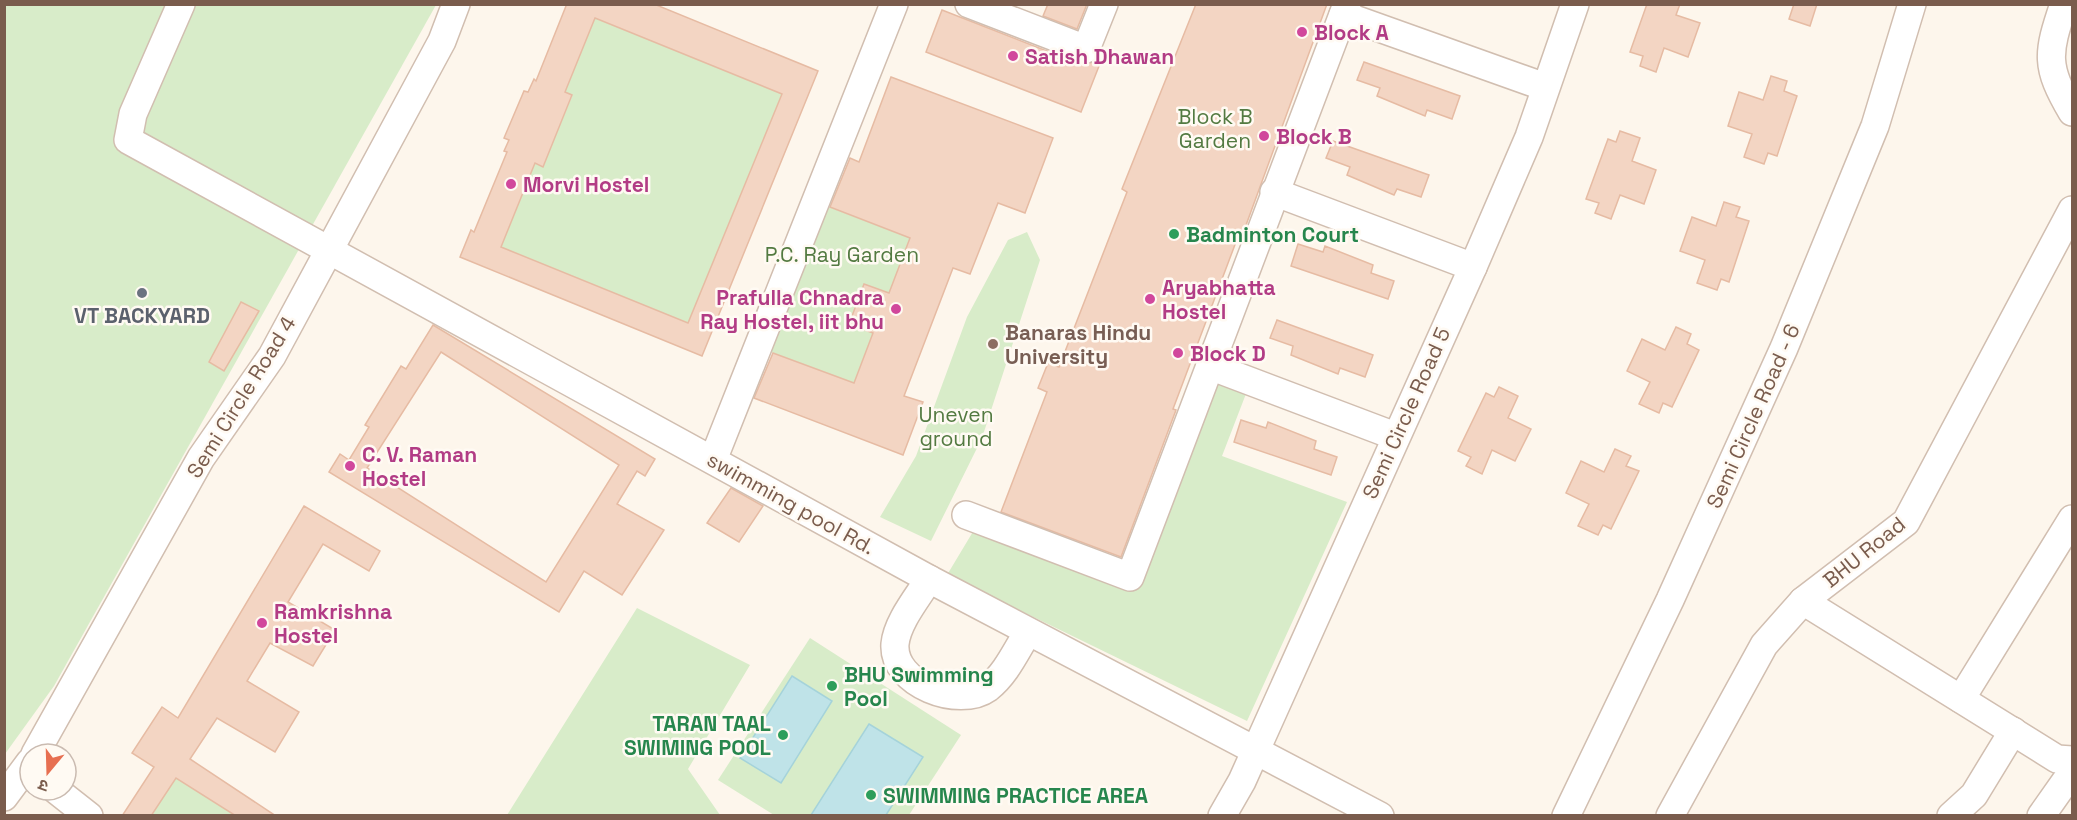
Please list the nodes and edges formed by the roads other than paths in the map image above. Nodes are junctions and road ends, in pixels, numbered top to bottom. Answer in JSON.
{"nodes":[{"id":1,"x":181,"y":4,"type":"edge"},
{"id":2,"x":456,"y":4,"type":"edge"},
{"id":3,"x":894,"y":4,"type":"edge"},
{"id":4,"x":969,"y":4,"type":"edge"},
{"id":5,"x":1104,"y":4,"type":"edge"},
{"id":6,"x":1575,"y":4,"type":"edge"},
{"id":7,"x":1912,"y":4,"type":"edge"},
{"id":8,"x":2064,"y":4,"type":"edge"},
{"id":9,"x":1345,"y":10,"type":"edge"},
{"id":10,"x":1025,"y":15,"type":"edge"},
{"id":11,"x":1545,"y":87,"type":"junction"},
{"id":12,"x":2073,"y":112,"type":"edge"},
{"id":13,"x":1274,"y":192,"type":"junction"},
{"id":14,"x":2073,"y":210,"type":"edge"},
{"id":15,"x":329,"y":249,"type":"junction"},
{"id":16,"x":2062,"y":254,"type":"edge"},
{"id":17,"x":1473,"y":267,"type":"junction"},
{"id":18,"x":1210,"y":366,"type":"junction"},
{"id":19,"x":1395,"y":436,"type":"junction"},
{"id":20,"x":713,"y":460,"type":"junction"},
{"id":21,"x":966,"y":515,"type":"dead end"},
{"id":22,"x":2073,"y":519,"type":"edge"},
{"id":23,"x":929,"y":579,"type":"junction"},
{"id":24,"x":1803,"y":601,"type":"junction"},
{"id":25,"x":1028,"y":632,"type":"junction"},
{"id":26,"x":1962,"y":699,"type":"junction"},
{"id":27,"x":2013,"y":731,"type":"junction"},
{"id":28,"x":42,"y":742,"type":"edge"},
{"id":29,"x":1255,"y":750,"type":"junction"},
{"id":30,"x":2073,"y":760,"type":"edge"},
{"id":31,"x":2073,"y":772,"type":"edge"},
{"id":32,"x":18,"y":779,"type":"edge"},
{"id":33,"x":4,"y":796,"type":"edge"},
{"id":34,"x":71,"y":802,"type":"edge"},
{"id":35,"x":89,"y":816,"type":"edge"},
{"id":36,"x":1222,"y":816,"type":"edge"},
{"id":37,"x":1380,"y":816,"type":"edge"},
{"id":38,"x":1566,"y":816,"type":"edge"},
{"id":39,"x":1670,"y":816,"type":"edge"},
{"id":40,"x":1952,"y":816,"type":"edge"},
{"id":41,"x":2041,"y":816,"type":"edge"}],
"edges":[{"from":1,"to":15,"type":"street","name":"swimming pool Rd."},
{"from":2,"to":15,"type":"street","name":"Semi Circle Road 4"},
{"from":3,"to":20,"type":"street"},
{"from":4,"to":10,"type":"street"},
{"from":5,"to":10,"type":"street"},
{"from":6,"to":11,"type":"street","name":"Semi Circle Road 5"},
{"from":7,"to":38,"type":"street","name":"Semi Circle Road - 6"},
{"from":8,"to":12,"type":"street"},
{"from":9,"to":11,"type":"street"},
{"from":9,"to":13,"type":"street"},
{"from":11,"to":17,"type":"street","name":"Semi Circle Road 5"},
{"from":13,"to":17,"type":"street"},
{"from":13,"to":18,"type":"street"},
{"from":14,"to":16,"type":"street","name":"BHU Road"},
{"from":15,"to":20,"type":"street","name":"swimming pool Rd."},
{"from":15,"to":28,"type":"street","name":"Semi Circle Road 4"},
{"from":16,"to":24,"type":"street","name":"BHU Road"},
{"from":17,"to":19,"type":"street","name":"Semi Circle Road 5"},
{"from":18,"to":19,"type":"street"},
{"from":18,"to":21,"type":"street"},
{"from":19,"to":29,"type":"street","name":"Semi Circle Road 5"},
{"from":20,"to":23,"type":"street","name":"swimming pool Rd."},
{"from":22,"to":26,"type":"street"},
{"from":23,"to":25,"type":"street","name":"swimming pool Rd."},
{"from":23,"to":25,"type":"street"},
{"from":24,"to":26,"type":"street"},
{"from":24,"to":39,"type":"street","name":"BHU Road"},
{"from":25,"to":29,"type":"street","name":"swimming pool Rd."},
{"from":26,"to":27,"type":"street"},
{"from":27,"to":30,"type":"street"},
{"from":27,"to":40,"type":"street"},
{"from":29,"to":36,"type":"street","name":"Semi Circle Road 5"},
{"from":29,"to":37,"type":"street","name":"swimming pool Rd."},
{"from":31,"to":41,"type":"street"},
{"from":32,"to":33,"type":"street","name":"Semi Circle Road 4"},
{"from":34,"to":35,"type":"street"}]}
